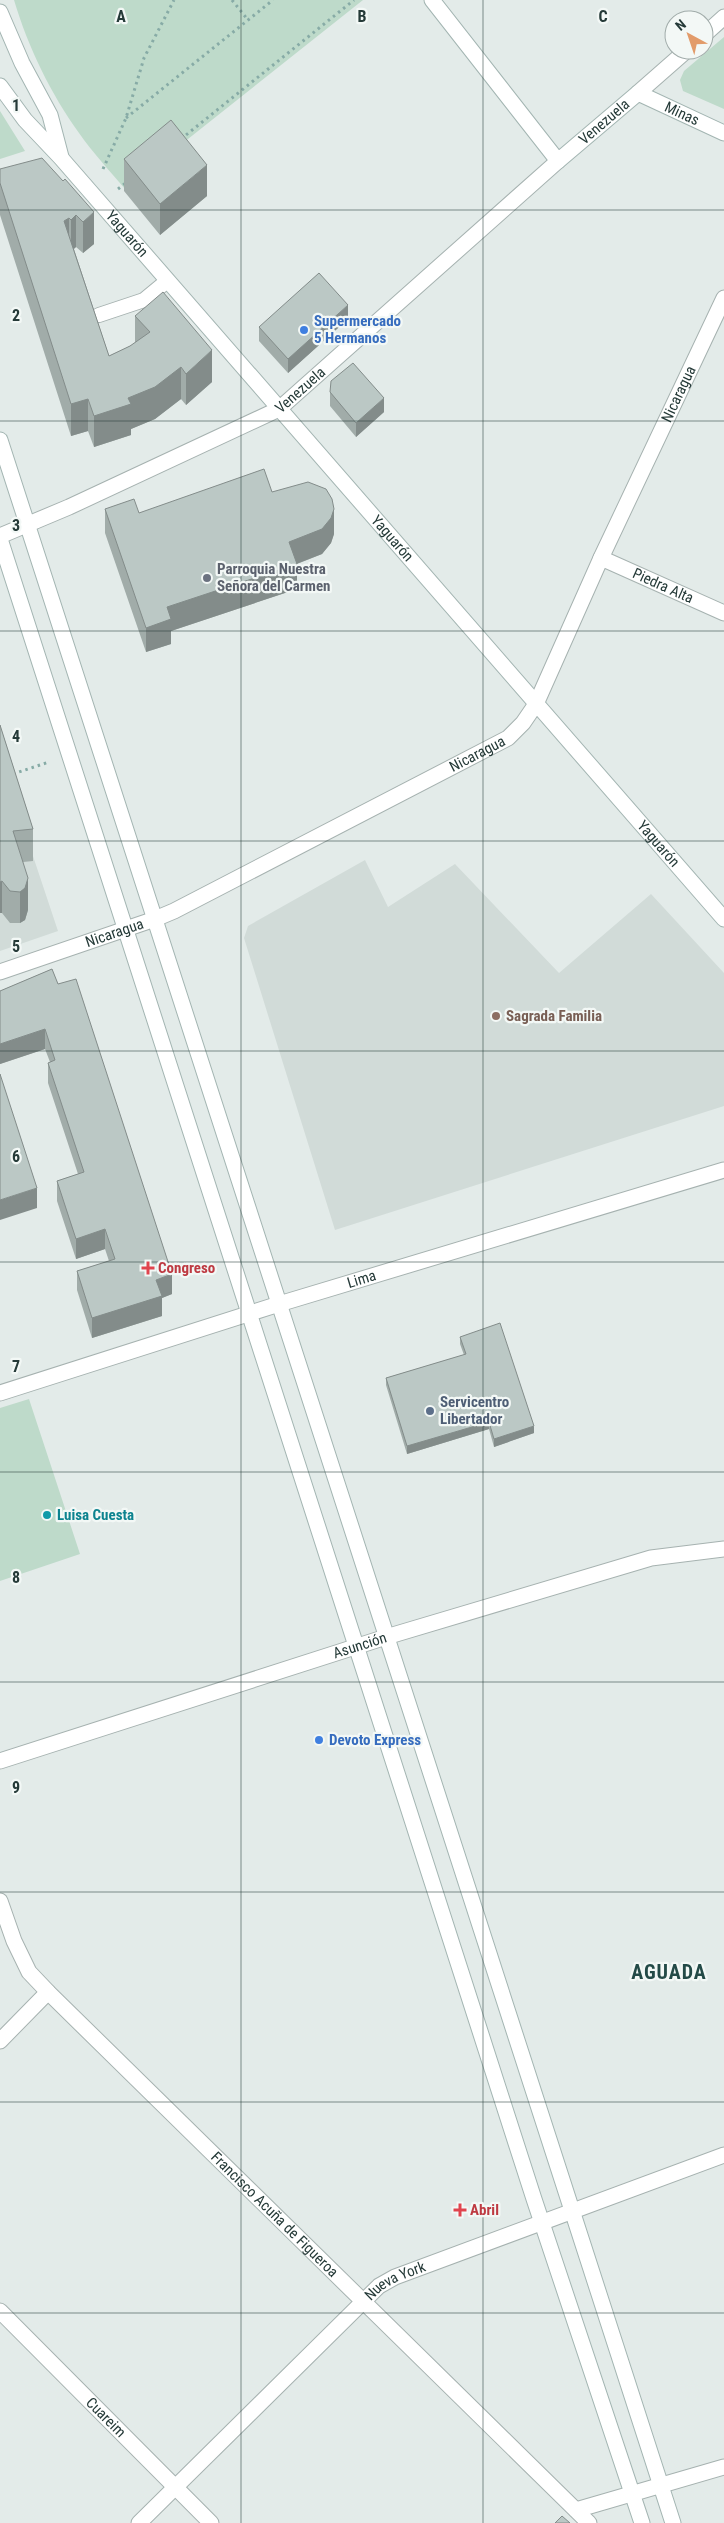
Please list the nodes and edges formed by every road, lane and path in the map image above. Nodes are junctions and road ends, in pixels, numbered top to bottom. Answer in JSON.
{"nodes":[{"id":1,"x":174,"y":0,"type":"edge"},
{"id":2,"x":232,"y":0,"type":"edge"},
{"id":3,"x":273,"y":0,"type":"edge"},
{"id":4,"x":354,"y":0,"type":"edge"},
{"id":5,"x":432,"y":0,"type":"edge"},
{"id":6,"x":0,"y":12,"type":"edge"},
{"id":7,"x":724,"y":17,"type":"edge"},
{"id":8,"x":248,"y":20,"type":"junction"},
{"id":9,"x":714,"y":26,"type":"edge"},
{"id":10,"x":675,"y":60,"type":"edge"},
{"id":11,"x":0,"y":86,"type":"edge"},
{"id":12,"x":638,"y":92,"type":"junction"},
{"id":13,"x":126,"y":118,"type":"junction"},
{"id":14,"x":724,"y":133,"type":"edge"},
{"id":15,"x":179,"y":140,"type":"edge"},
{"id":16,"x":62,"y":158,"type":"junction"},
{"id":17,"x":43,"y":161,"type":"edge"},
{"id":18,"x":558,"y":161,"type":"junction"},
{"id":19,"x":103,"y":169,"type":"dead end"},
{"id":20,"x":133,"y":177,"type":"edge"},
{"id":21,"x":118,"y":189,"type":"dead end"},
{"id":22,"x":167,"y":281,"type":"junction"},
{"id":23,"x":724,"y":298,"type":"edge"},
{"id":24,"x":99,"y":315,"type":"dead end"},
{"id":25,"x":280,"y":409,"type":"junction"},
{"id":26,"x":0,"y":440,"type":"edge"},
{"id":27,"x":27,"y":525,"type":"junction"},
{"id":28,"x":0,"y":537,"type":"edge"},
{"id":29,"x":601,"y":558,"type":"junction"},
{"id":30,"x":724,"y":613,"type":"edge"},
{"id":31,"x":536,"y":704,"type":"junction"},
{"id":32,"x":70,"y":755,"type":"junction"},
{"id":33,"x":5,"y":777,"type":"edge"},
{"id":34,"x":724,"y":918,"type":"edge"},
{"id":35,"x":155,"y":919,"type":"junction"},
{"id":36,"x":126,"y":930,"type":"junction"},
{"id":37,"x":0,"y":972,"type":"edge"},
{"id":38,"x":724,"y":1170,"type":"edge"},
{"id":39,"x":279,"y":1304,"type":"junction"},
{"id":40,"x":249,"y":1314,"type":"junction"},
{"id":41,"x":0,"y":1394,"type":"edge"},
{"id":42,"x":724,"y":1549,"type":"edge"},
{"id":43,"x":386,"y":1637,"type":"junction"},
{"id":44,"x":357,"y":1647,"type":"junction"},
{"id":45,"x":0,"y":1760,"type":"edge"},
{"id":46,"x":0,"y":1901,"type":"edge"},
{"id":47,"x":48,"y":1992,"type":"junction"},
{"id":48,"x":0,"y":2041,"type":"edge"},
{"id":49,"x":724,"y":2155,"type":"edge"},
{"id":50,"x":572,"y":2212,"type":"junction"},
{"id":51,"x":542,"y":2223,"type":"junction"},
{"id":52,"x":362,"y":2302,"type":"junction"},
{"id":53,"x":0,"y":2311,"type":"edge"},
{"id":54,"x":724,"y":2467,"type":"edge"},
{"id":55,"x":661,"y":2486,"type":"junction"},
{"id":56,"x":175,"y":2487,"type":"junction"},
{"id":57,"x":632,"y":2494,"type":"junction"},
{"id":58,"x":576,"y":2510,"type":"junction"},
{"id":59,"x":138,"y":2523,"type":"edge"},
{"id":60,"x":211,"y":2523,"type":"edge"},
{"id":61,"x":589,"y":2523,"type":"edge"},
{"id":62,"x":642,"y":2523,"type":"edge"},
{"id":63,"x":673,"y":2523,"type":"edge"}],
"edges":[{"from":1,"to":13,"type":"path"},
{"from":2,"to":8,"type":"path"},
{"from":3,"to":8,"type":"path"},
{"from":4,"to":15,"type":"path"},
{"from":5,"to":18,"type":"street"},
{"from":6,"to":16,"type":"street","name":"Yaguarón"},
{"from":7,"to":9,"type":"street"},
{"from":8,"to":13,"type":"path"},
{"from":10,"to":12,"type":"street","name":"Venezuela"},
{"from":11,"to":16,"type":"street","name":"Yaguarón"},
{"from":12,"to":14,"type":"street","name":"Minas"},
{"from":12,"to":18,"type":"street","name":"Venezuela"},
{"from":13,"to":19,"type":"path"},
{"from":16,"to":17,"type":"street"},
{"from":16,"to":22,"type":"street","name":"Yaguarón"},
{"from":18,"to":25,"type":"street","name":"Venezuela"},
{"from":20,"to":21,"type":"path"},
{"from":22,"to":24,"type":"lane"},
{"from":22,"to":25,"type":"street","name":"Yaguarón"},
{"from":23,"to":29,"type":"street","name":"Nicaragua"},
{"from":25,"to":27,"type":"street","name":"Venezuela"},
{"from":25,"to":31,"type":"street","name":"Yaguarón"},
{"from":26,"to":27,"type":"street"},
{"from":27,"to":28,"type":"street","name":"Venezuela"},
{"from":27,"to":35,"type":"street"},
{"from":28,"to":32,"type":"street"},
{"from":29,"to":30,"type":"street","name":"Piedra Alta"},
{"from":29,"to":31,"type":"street","name":"Nicaragua"},
{"from":31,"to":34,"type":"street","name":"Yaguarón"},
{"from":31,"to":35,"type":"street","name":"Nicaragua"},
{"from":32,"to":33,"type":"path"},
{"from":32,"to":36,"type":"street"},
{"from":35,"to":36,"type":"street","name":"Nicaragua"},
{"from":35,"to":39,"type":"street"},
{"from":36,"to":37,"type":"street","name":"Nicaragua"},
{"from":36,"to":40,"type":"street"},
{"from":38,"to":39,"type":"street","name":"Lima"},
{"from":39,"to":40,"type":"street","name":"Lima"},
{"from":39,"to":43,"type":"street"},
{"from":40,"to":41,"type":"street","name":"Lima"},
{"from":40,"to":44,"type":"street"},
{"from":42,"to":43,"type":"street","name":"Asunción"},
{"from":43,"to":44,"type":"street","name":"Asunción"},
{"from":43,"to":50,"type":"street"},
{"from":44,"to":45,"type":"street","name":"Asunción"},
{"from":44,"to":51,"type":"street"},
{"from":46,"to":47,"type":"street","name":"Francisco Acuña de Figueroa"},
{"from":47,"to":48,"type":"street"},
{"from":47,"to":52,"type":"street","name":"Francisco Acuña de Figueroa"},
{"from":49,"to":50,"type":"street","name":"Nueva York"},
{"from":50,"to":51,"type":"street","name":"Nueva York"},
{"from":50,"to":55,"type":"street"},
{"from":51,"to":52,"type":"street","name":"Nueva York"},
{"from":51,"to":57,"type":"street"},
{"from":52,"to":56,"type":"street","name":"Nueva York"},
{"from":52,"to":58,"type":"street","name":"Francisco Acuña de Figueroa"},
{"from":53,"to":56,"type":"street","name":"Cuareim"},
{"from":54,"to":55,"type":"street"},
{"from":55,"to":57,"type":"street"},
{"from":55,"to":63,"type":"street"},
{"from":56,"to":59,"type":"street","name":"Nueva York"},
{"from":56,"to":60,"type":"street","name":"Cuareim"},
{"from":57,"to":58,"type":"street"},
{"from":57,"to":62,"type":"street"},
{"from":58,"to":61,"type":"street","name":"Francisco Acuña de Figueroa"}]}
